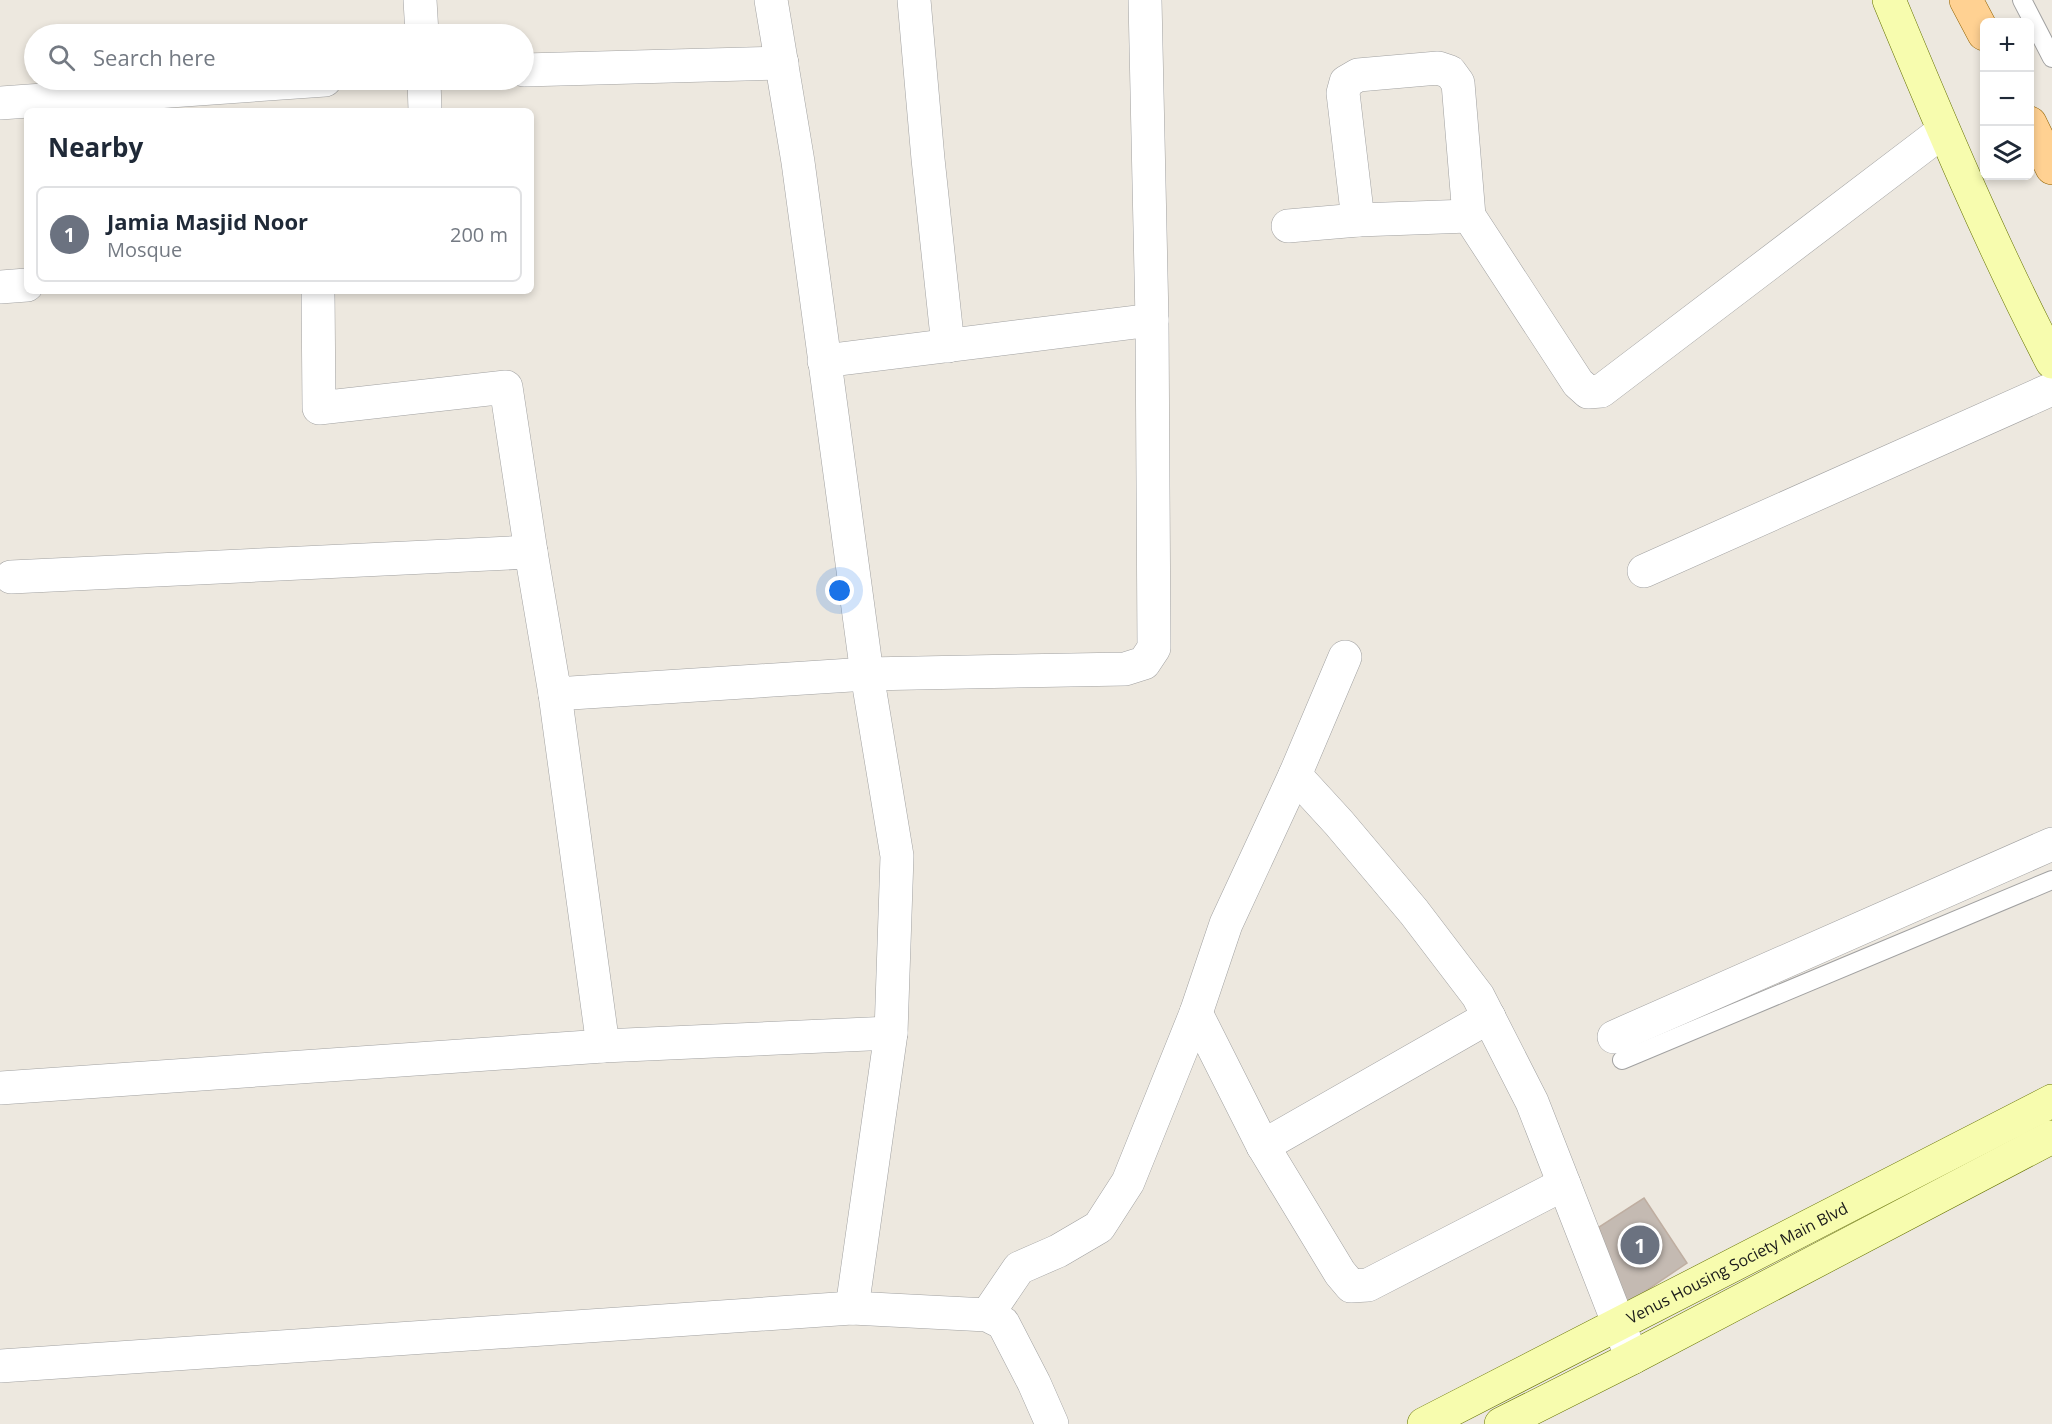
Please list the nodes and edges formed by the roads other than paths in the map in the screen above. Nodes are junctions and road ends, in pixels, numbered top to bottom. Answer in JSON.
{"nodes":[{"id":1,"x":420,"y":0,"type":"edge"},
{"id":2,"x":771,"y":0,"type":"edge"},
{"id":3,"x":914,"y":0,"type":"edge"},
{"id":4,"x":1145,"y":0,"type":"edge"},
{"id":5,"x":1889,"y":0,"type":"edge"},
{"id":6,"x":1966,"y":0,"type":"edge"},
{"id":7,"x":2022,"y":0,"type":"edge"},
{"id":8,"x":421,"y":24,"type":"edge"},
{"id":9,"x":1980,"y":26,"type":"edge"},
{"id":10,"x":2052,"y":58,"type":"edge"},
{"id":11,"x":782,"y":63,"type":"junction"},
{"id":12,"x":534,"y":70,"type":"edge"},
{"id":13,"x":184,"y":90,"type":"edge"},
{"id":14,"x":424,"y":90,"type":"edge"},
{"id":15,"x":0,"y":103,"type":"edge"},
{"id":16,"x":425,"y":108,"type":"edge"},
{"id":17,"x":2031,"y":126,"type":"edge"},
{"id":18,"x":1943,"y":131,"type":"junction"},
{"id":19,"x":2052,"y":168,"type":"edge"},
{"id":20,"x":1469,"y":216,"type":"junction"},
{"id":21,"x":1358,"y":220,"type":"junction"},
{"id":22,"x":1288,"y":226,"type":"dead end"},
{"id":23,"x":24,"y":285,"type":"edge"},
{"id":24,"x":0,"y":287,"type":"edge"},
{"id":25,"x":318,"y":294,"type":"edge"},
{"id":26,"x":1152,"y":320,"type":"junction"},
{"id":27,"x":948,"y":346,"type":"junction"},
{"id":28,"x":824,"y":361,"type":"junction"},
{"id":29,"x":2052,"y":362,"type":"edge"},
{"id":30,"x":2052,"y":389,"type":"edge"},
{"id":31,"x":531,"y":552,"type":"junction"},
{"id":32,"x":1644,"y":571,"type":"dead end"},
{"id":33,"x":11,"y":577,"type":"dead end"},
{"id":34,"x":1345,"y":657,"type":"dead end"},
{"id":35,"x":867,"y":674,"type":"junction"},
{"id":36,"x":555,"y":694,"type":"junction"},
{"id":37,"x":1295,"y":774,"type":"junction"},
{"id":38,"x":2052,"y":844,"type":"edge"},
{"id":39,"x":2052,"y":880,"type":"edge"},
{"id":40,"x":1196,"y":1013,"type":"junction"},
{"id":41,"x":1489,"y":1017,"type":"junction"},
{"id":42,"x":891,"y":1033,"type":"junction"},
{"id":43,"x":603,"y":1046,"type":"junction"},
{"id":44,"x":1618,"y":1049,"type":"joint"},
{"id":45,"x":0,"y":1088,"type":"edge"},
{"id":46,"x":2052,"y":1101,"type":"edge"},
{"id":47,"x":2052,"y":1137,"type":"edge"},
{"id":48,"x":1263,"y":1146,"type":"junction"},
{"id":49,"x":1564,"y":1184,"type":"junction"},
{"id":50,"x":852,"y":1308,"type":"junction"},
{"id":51,"x":987,"y":1315,"type":"junction"},
{"id":52,"x":1619,"y":1324,"type":"junction"},
{"id":53,"x":1632,"y":1358,"type":"junction"},
{"id":54,"x":0,"y":1366,"type":"edge"},
{"id":55,"x":1052,"y":1424,"type":"edge"},
{"id":56,"x":1424,"y":1424,"type":"edge"},
{"id":57,"x":1501,"y":1424,"type":"edge"}],
"edges":[{"from":1,"to":8,"type":"street"},
{"from":2,"to":11,"type":"street"},
{"from":3,"to":27,"type":"street"},
{"from":4,"to":26,"type":"street"},
{"from":5,"to":18,"type":"street"},
{"from":6,"to":9,"type":"main road"},
{"from":7,"to":10,"type":"lane"},
{"from":11,"to":12,"type":"street"},
{"from":11,"to":28,"type":"street"},
{"from":13,"to":15,"type":"street"},
{"from":14,"to":16,"type":"street"},
{"from":17,"to":19,"type":"main road"},
{"from":18,"to":20,"type":"street"},
{"from":18,"to":29,"type":"street"},
{"from":20,"to":21,"type":"street"},
{"from":20,"to":21,"type":"street"},
{"from":21,"to":22,"type":"street"},
{"from":23,"to":24,"type":"street"},
{"from":25,"to":31,"type":"street"},
{"from":26,"to":27,"type":"street"},
{"from":26,"to":35,"type":"street"},
{"from":27,"to":28,"type":"street"},
{"from":28,"to":35,"type":"street"},
{"from":30,"to":32,"type":"street"},
{"from":31,"to":33,"type":"street"},
{"from":31,"to":36,"type":"street"},
{"from":34,"to":37,"type":"street"},
{"from":35,"to":36,"type":"street"},
{"from":35,"to":42,"type":"street"},
{"from":36,"to":43,"type":"street"},
{"from":37,"to":40,"type":"street"},
{"from":37,"to":41,"type":"street"},
{"from":38,"to":44,"type":"street"},
{"from":39,"to":44,"type":"lane"},
{"from":40,"to":48,"type":"street"},
{"from":40,"to":51,"type":"street"},
{"from":41,"to":48,"type":"street"},
{"from":41,"to":49,"type":"street"},
{"from":42,"to":43,"type":"street"},
{"from":42,"to":50,"type":"street"},
{"from":43,"to":45,"type":"street"},
{"from":46,"to":52,"type":"street","name":"Venus Housing Society Main Blvd"},
{"from":47,"to":53,"type":"street","name":"Venus Housing Society Main Blvd"},
{"from":48,"to":49,"type":"street"},
{"from":49,"to":52,"type":"street"},
{"from":50,"to":51,"type":"street"},
{"from":50,"to":54,"type":"street"},
{"from":51,"to":55,"type":"street"},
{"from":52,"to":53,"type":"street"},
{"from":52,"to":56,"type":"street","name":"Venus Housing Society Main Blvd"},
{"from":53,"to":57,"type":"street","name":"Venus Housing Society Main Blvd"}]}
